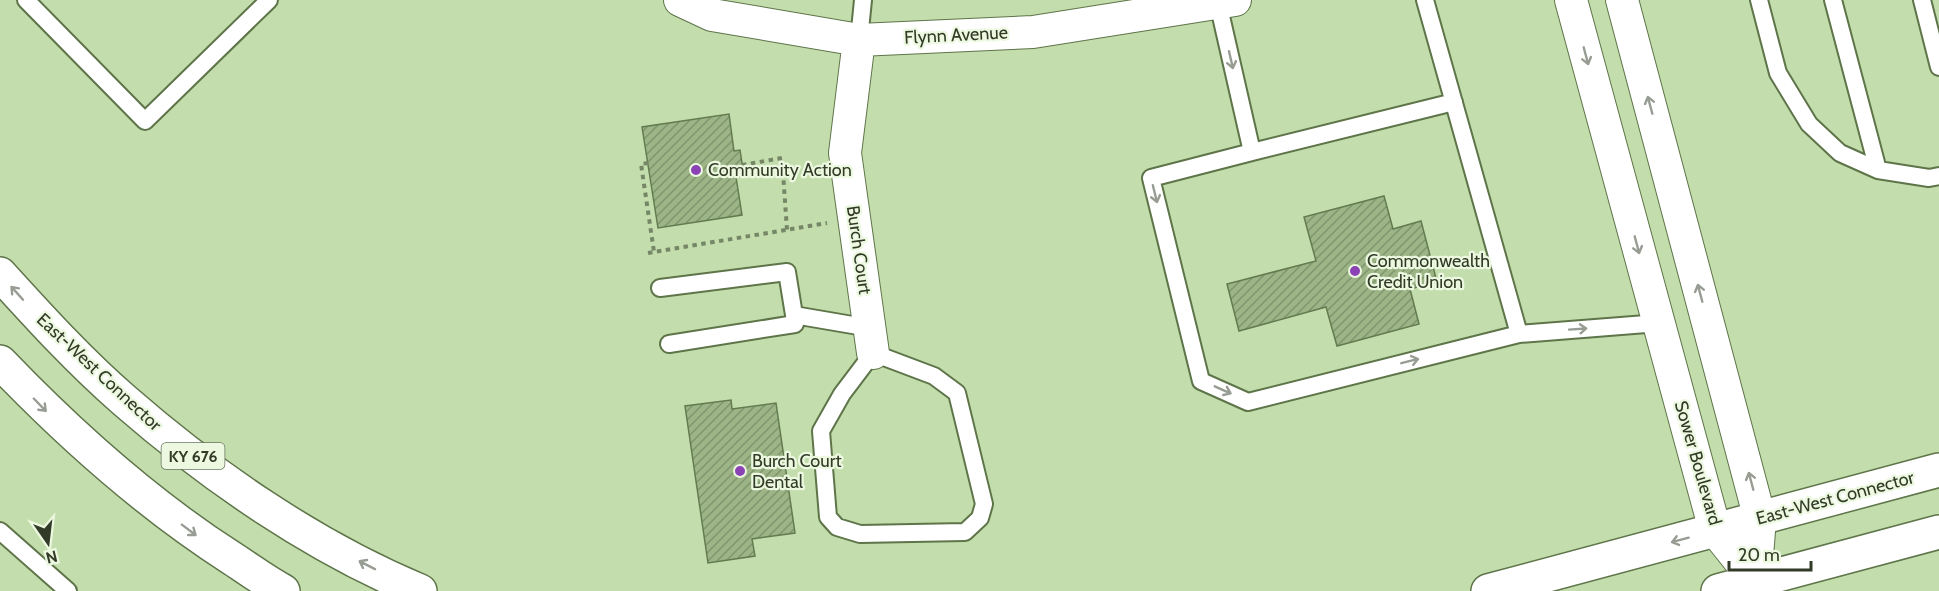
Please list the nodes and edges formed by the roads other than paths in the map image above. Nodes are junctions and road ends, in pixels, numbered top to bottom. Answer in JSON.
{"nodes":[{"id":1,"x":26,"y":0,"type":"edge"},
{"id":2,"x":269,"y":0,"type":"edge"},
{"id":3,"x":681,"y":0,"type":"edge"},
{"id":4,"x":863,"y":0,"type":"edge"},
{"id":5,"x":1425,"y":0,"type":"edge"},
{"id":6,"x":1571,"y":0,"type":"edge"},
{"id":7,"x":1622,"y":0,"type":"edge"},
{"id":8,"x":1759,"y":0,"type":"edge"},
{"id":9,"x":1833,"y":0,"type":"edge"},
{"id":10,"x":1922,"y":0,"type":"edge"},
{"id":11,"x":1227,"y":1,"type":"edge"},
{"id":12,"x":859,"y":40,"type":"junction"},
{"id":13,"x":1939,"y":67,"type":"edge"},
{"id":14,"x":1454,"y":102,"type":"junction"},
{"id":15,"x":1252,"y":152,"type":"junction"},
{"id":16,"x":1878,"y":170,"type":"junction"},
{"id":17,"x":1939,"y":176,"type":"edge"},
{"id":18,"x":0,"y":274,"type":"edge"},
{"id":19,"x":660,"y":288,"type":"dead end"},
{"id":20,"x":794,"y":315,"type":"junction"},
{"id":21,"x":1659,"y":323,"type":"junction"},
{"id":22,"x":1519,"y":334,"type":"junction"},
{"id":23,"x":872,"y":340,"type":"junction"},
{"id":24,"x":669,"y":344,"type":"dead end"},
{"id":25,"x":0,"y":362,"type":"edge"},
{"id":26,"x":1939,"y":470,"type":"edge"},
{"id":27,"x":1760,"y":519,"type":"junction"},
{"id":28,"x":1715,"y":530,"type":"junction"},
{"id":29,"x":0,"y":531,"type":"edge"},
{"id":30,"x":1939,"y":532,"type":"edge"},
{"id":31,"x":1757,"y":586,"type":"edge"},
{"id":32,"x":68,"y":591,"type":"edge"},
{"id":33,"x":283,"y":591,"type":"edge"},
{"id":34,"x":420,"y":591,"type":"edge"},
{"id":35,"x":1488,"y":591,"type":"edge"},
{"id":36,"x":1718,"y":591,"type":"edge"}],
"edges":[{"from":1,"to":2,"type":"lane"},
{"from":3,"to":12,"type":"street","name":"Flynn Avenue"},
{"from":4,"to":12,"type":"lane"},
{"from":5,"to":14,"type":"lane"},
{"from":6,"to":21,"type":"street","name":"Sower Boulevard","one_way":true},
{"from":27,"to":7,"type":"street","one_way":true},
{"from":8,"to":16,"type":"lane"},
{"from":9,"to":16,"type":"lane"},
{"from":10,"to":13,"type":"lane"},
{"from":11,"to":12,"type":"street","name":"Flynn Avenue"},
{"from":11,"to":15,"type":"lane","one_way":true},
{"from":12,"to":23,"type":"street","name":"Burch Court"},
{"from":14,"to":15,"type":"lane"},
{"from":14,"to":22,"type":"lane"},
{"from":15,"to":22,"type":"lane","one_way":true},
{"from":16,"to":17,"type":"lane"},
{"from":34,"to":18,"type":"main road","name":"East-West Connector","number":"KY 676","one_way":true},
{"from":19,"to":20,"type":"lane"},
{"from":20,"to":23,"type":"lane"},
{"from":20,"to":24,"type":"lane"},
{"from":22,"to":21,"type":"lane","one_way":true},
{"from":21,"to":28,"type":"street","name":"Sower Boulevard"},
{"from":23,"to":23,"type":"lane"},
{"from":25,"to":33,"type":"main road","one_way":true},
{"from":26,"to":27,"type":"main road","name":"East-West Connector"},
{"from":27,"to":28,"type":"main road","name":"East-West Connector"},
{"from":27,"to":31,"type":"street"},
{"from":28,"to":31,"type":"street","name":"Sower Boulevard"},
{"from":28,"to":35,"type":"main road","name":"East-West Connector","one_way":true},
{"from":29,"to":32,"type":"lane"},
{"from":30,"to":31,"type":"main road"},
{"from":31,"to":36,"type":"main road"}]}
